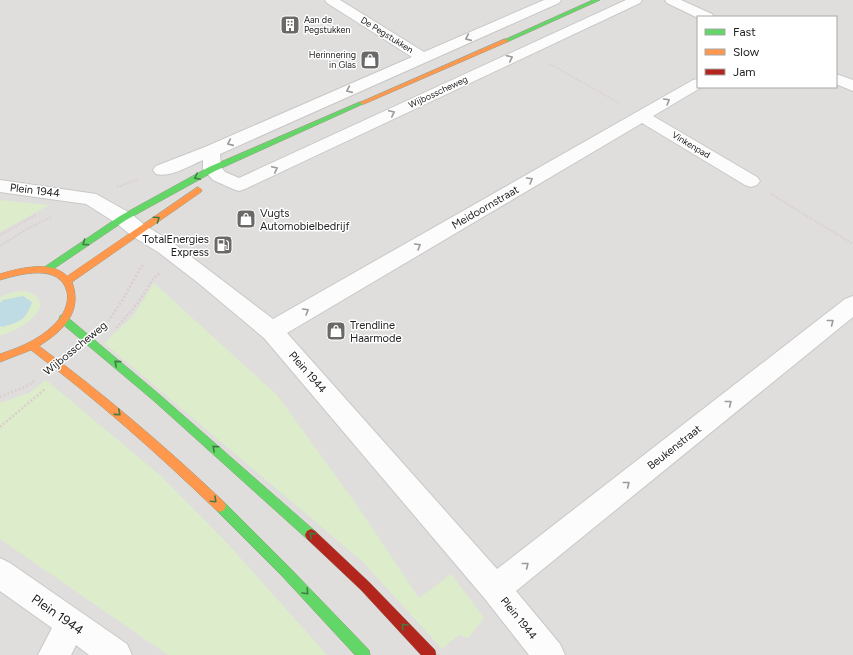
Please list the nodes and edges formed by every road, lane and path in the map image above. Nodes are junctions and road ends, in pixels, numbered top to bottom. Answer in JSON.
{"nodes":[{"id":1,"x":331,"y":0,"type":"edge"},
{"id":2,"x":555,"y":0,"type":"edge"},
{"id":3,"x":597,"y":0,"type":"edge"},
{"id":4,"x":636,"y":0,"type":"edge"},
{"id":5,"x":671,"y":0,"type":"edge"},
{"id":6,"x":705,"y":16,"type":"edge"},
{"id":7,"x":527,"y":50,"type":"junction"},
{"id":8,"x":423,"y":58,"type":"junction"},
{"id":9,"x":837,"y":78,"type":"edge"},
{"id":10,"x":697,"y":84,"type":"edge"},
{"id":11,"x":853,"y":86,"type":"edge"},
{"id":12,"x":642,"y":116,"type":"junction"},
{"id":13,"x":211,"y":151,"type":"junction"},
{"id":14,"x":162,"y":170,"type":"joint"},
{"id":15,"x":213,"y":178,"type":"junction"},
{"id":16,"x":751,"y":181,"type":"joint"},
{"id":17,"x":0,"y":186,"type":"edge"},
{"id":18,"x":90,"y":198,"type":"junction"},
{"id":19,"x":131,"y":224,"type":"junction"},
{"id":20,"x":853,"y":244,"type":"edge"},
{"id":21,"x":0,"y":246,"type":"edge"},
{"id":22,"x":165,"y":247,"type":"junction"},
{"id":23,"x":46,"y":270,"type":"junction"},
{"id":24,"x":0,"y":277,"type":"edge"},
{"id":25,"x":67,"y":281,"type":"junction"},
{"id":26,"x":853,"y":305,"type":"edge"},
{"id":27,"x":63,"y":320,"type":"junction"},
{"id":28,"x":272,"y":331,"type":"junction"},
{"id":29,"x":87,"y":339,"type":"junction"},
{"id":30,"x":32,"y":346,"type":"junction"},
{"id":31,"x":0,"y":358,"type":"edge"},
{"id":32,"x":56,"y":363,"type":"junction"},
{"id":33,"x":0,"y":397,"type":"edge"},
{"id":34,"x":0,"y":573,"type":"edge"},
{"id":35,"x":495,"y":589,"type":"junction"},
{"id":36,"x":71,"y":623,"type":"junction"},
{"id":37,"x":54,"y":655,"type":"edge"},
{"id":38,"x":116,"y":655,"type":"edge"},
{"id":39,"x":364,"y":655,"type":"edge"},
{"id":40,"x":430,"y":655,"type":"edge"},
{"id":41,"x":549,"y":655,"type":"edge"}],
"edges":[{"from":1,"to":8,"type":"street","name":"De Pegstukken"},
{"from":2,"to":8,"type":"street","one_way":true},
{"from":3,"to":15,"type":"street","name":"Wijbosscheweg"},
{"from":4,"to":7,"type":"street","name":"Wijbosscheweg"},
{"from":5,"to":6,"type":"street"},
{"from":7,"to":12,"type":"path"},
{"from":15,"to":7,"type":"street","name":"Wijbosscheweg","one_way":true},
{"from":8,"to":13,"type":"street","one_way":true},
{"from":9,"to":11,"type":"street"},
{"from":12,"to":10,"type":"street","name":"Meidoornstraat","one_way":true},
{"from":12,"to":16,"type":"street","name":"Vinkenpad"},
{"from":28,"to":12,"type":"street","name":"Meidoornstraat","one_way":true},
{"from":13,"to":14,"type":"street"},
{"from":13,"to":15,"type":"street"},
{"from":14,"to":18,"type":"path"},
{"from":19,"to":15,"type":"street","name":"Wijbosscheweg","one_way":true},
{"from":15,"to":19,"type":"street","name":"Wijbosscheweg","one_way":true},
{"from":16,"to":20,"type":"path"},
{"from":17,"to":18,"type":"street","name":"Plein 1944"},
{"from":18,"to":19,"type":"street","name":"Plein 1944"},
{"from":18,"to":21,"type":"path"},
{"from":19,"to":22,"type":"street","name":"Plein 1944"},
{"from":19,"to":23,"type":"street","name":"Wijbosscheweg","one_way":true},
{"from":19,"to":25,"type":"street","name":"Wijbosscheweg"},
{"from":22,"to":28,"type":"street","name":"Plein 1944"},
{"from":22,"to":29,"type":"path","name":"Wijbosscheweg"},
{"from":23,"to":24,"type":"street"},
{"from":23,"to":25,"type":"street"},
{"from":25,"to":27,"type":"street"},
{"from":35,"to":26,"type":"street","name":"Beukenstraat","one_way":true},
{"from":27,"to":29,"type":"street"},
{"from":27,"to":30,"type":"street"},
{"from":28,"to":35,"type":"street","name":"Plein 1944"},
{"from":40,"to":29,"type":"street","one_way":true},
{"from":30,"to":31,"type":"street"},
{"from":30,"to":32,"type":"street"},
{"from":32,"to":33,"type":"path","name":"Wijbosscheweg"},
{"from":32,"to":39,"type":"street","one_way":true},
{"from":34,"to":36,"type":"street","name":"Plein 1944"},
{"from":35,"to":41,"type":"street","name":"Plein 1944"},
{"from":36,"to":37,"type":"street"},
{"from":36,"to":38,"type":"street","name":"Plein 1944"}]}
